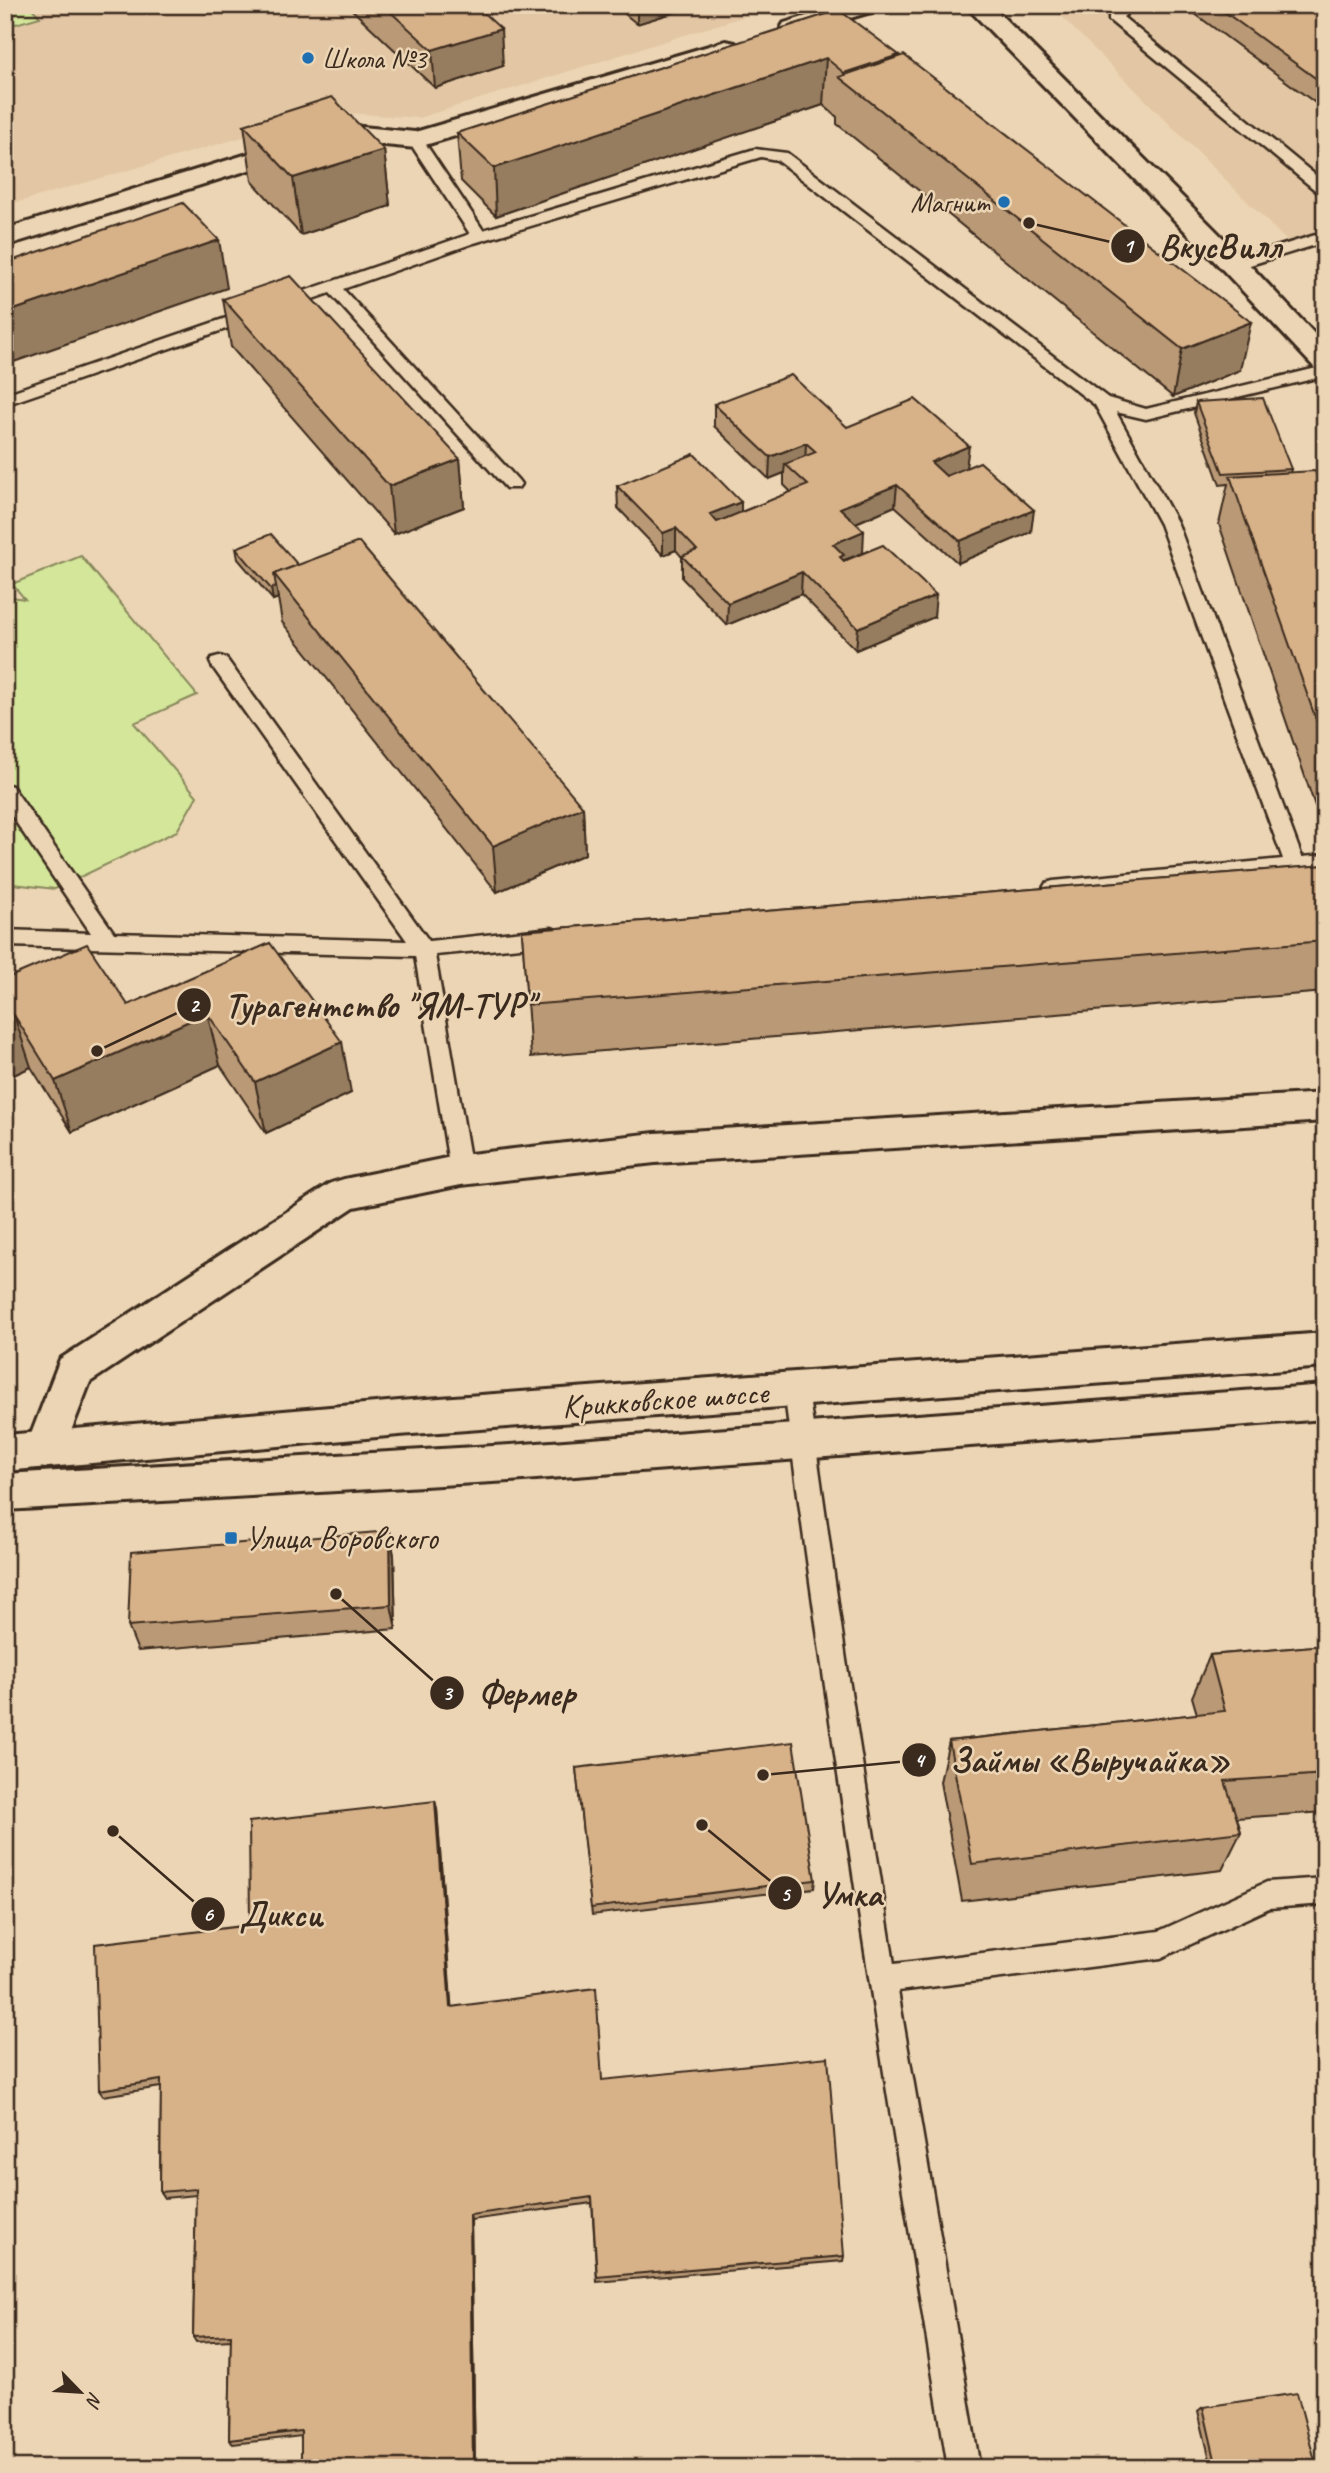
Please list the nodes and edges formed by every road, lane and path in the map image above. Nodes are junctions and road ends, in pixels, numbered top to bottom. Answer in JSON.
{"nodes":[{"id":1,"x":869,"y":5,"type":"edge"},
{"id":2,"x":977,"y":5,"type":"edge"},
{"id":3,"x":1129,"y":5,"type":"edge"},
{"id":4,"x":775,"y":33,"type":"edge"},
{"id":5,"x":749,"y":41,"type":"edge"},
{"id":6,"x":416,"y":140,"type":"junction"},
{"id":7,"x":1325,"y":191,"type":"edge"},
{"id":8,"x":480,"y":237,"type":"junction"},
{"id":9,"x":1325,"y":237,"type":"edge"},
{"id":10,"x":5,"y":238,"type":"edge"},
{"id":11,"x":1234,"y":265,"type":"junction"},
{"id":12,"x":333,"y":287,"type":"junction"},
{"id":13,"x":1325,"y":362,"type":"edge"},
{"id":14,"x":1325,"y":371,"type":"edge"},
{"id":15,"x":5,"y":400,"type":"edge"},
{"id":16,"x":1101,"y":402,"type":"junction"},
{"id":17,"x":512,"y":484,"type":"dead end"},
{"id":18,"x":219,"y":662,"type":"dead end"},
{"id":19,"x":5,"y":791,"type":"edge"},
{"id":20,"x":1325,"y":862,"type":"edge"},
{"id":21,"x":1294,"y":865,"type":"junction"},
{"id":22,"x":1032,"y":890,"type":"edge"},
{"id":23,"x":576,"y":934,"type":"edge"},
{"id":24,"x":5,"y":938,"type":"edge"},
{"id":25,"x":108,"y":942,"type":"junction"},
{"id":26,"x":425,"y":949,"type":"junction"},
{"id":27,"x":1325,"y":1107,"type":"edge"},
{"id":28,"x":461,"y":1170,"type":"junction"},
{"id":29,"x":1325,"y":1350,"type":"edge"},
{"id":30,"x":796,"y":1390,"type":"junction"},
{"id":31,"x":1325,"y":1402,"type":"edge"},
{"id":32,"x":803,"y":1441,"type":"junction"},
{"id":33,"x":25,"y":1451,"type":"edge"},
{"id":34,"x":5,"y":1492,"type":"edge"},
{"id":35,"x":1325,"y":1891,"type":"edge"},
{"id":36,"x":882,"y":1979,"type":"junction"},
{"id":37,"x":964,"y":2468,"type":"edge"}],
"edges":[{"from":1,"to":4,"type":"street"},
{"from":2,"to":11,"type":"street"},
{"from":3,"to":7,"type":"lane"},
{"from":5,"to":6,"type":"street"},
{"from":6,"to":8,"type":"lane"},
{"from":6,"to":10,"type":"street"},
{"from":8,"to":12,"type":"lane"},
{"from":8,"to":16,"type":"lane"},
{"from":9,"to":11,"type":"lane"},
{"from":11,"to":13,"type":"street"},
{"from":12,"to":15,"type":"lane"},
{"from":12,"to":17,"type":"lane"},
{"from":14,"to":16,"type":"lane"},
{"from":16,"to":21,"type":"lane"},
{"from":18,"to":26,"type":"lane"},
{"from":19,"to":25,"type":"lane"},
{"from":20,"to":21,"type":"lane"},
{"from":21,"to":22,"type":"lane"},
{"from":23,"to":26,"type":"lane"},
{"from":24,"to":25,"type":"lane"},
{"from":25,"to":26,"type":"lane"},
{"from":26,"to":28,"type":"lane"},
{"from":27,"to":28,"type":"street"},
{"from":28,"to":33,"type":"street"},
{"from":29,"to":30,"type":"street","name":"Крикковское шоссе"},
{"from":30,"to":32,"type":"lane"},
{"from":30,"to":33,"type":"street","name":"Крикковское шоссе"},
{"from":31,"to":32,"type":"street"},
{"from":32,"to":34,"type":"street"},
{"from":32,"to":36,"type":"lane"},
{"from":35,"to":36,"type":"lane"},
{"from":36,"to":37,"type":"lane"}]}
